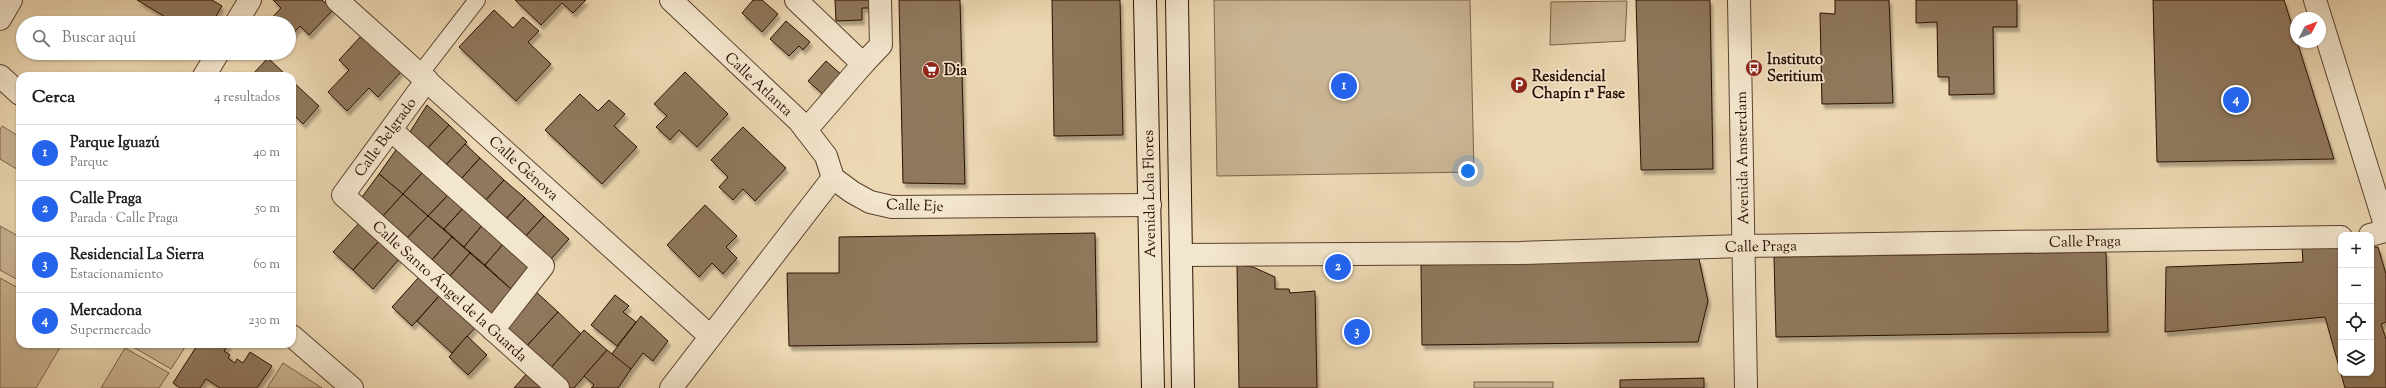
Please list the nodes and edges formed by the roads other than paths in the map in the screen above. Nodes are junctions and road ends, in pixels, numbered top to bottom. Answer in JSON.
{"nodes":[{"id":1,"x":11,"y":0,"type":"edge"},
{"id":2,"x":250,"y":0,"type":"edge"},
{"id":3,"x":337,"y":0,"type":"edge"},
{"id":4,"x":477,"y":0,"type":"edge"},
{"id":5,"x":671,"y":0,"type":"edge"},
{"id":6,"x":796,"y":0,"type":"edge"},
{"id":7,"x":880,"y":0,"type":"edge"},
{"id":8,"x":1145,"y":0,"type":"edge"},
{"id":9,"x":1176,"y":0,"type":"edge"},
{"id":10,"x":1739,"y":0,"type":"edge"},
{"id":11,"x":2315,"y":0,"type":"edge"},
{"id":12,"x":240,"y":16,"type":"edge"},
{"id":13,"x":0,"y":19,"type":"edge"},
{"id":14,"x":214,"y":60,"type":"edge"},
{"id":15,"x":864,"y":64,"type":"junction"},
{"id":16,"x":206,"y":72,"type":"edge"},
{"id":17,"x":0,"y":76,"type":"edge"},
{"id":18,"x":424,"y":77,"type":"junction"},
{"id":19,"x":16,"y":90,"type":"edge"},
{"id":20,"x":391,"y":130,"type":"junction"},
{"id":21,"x":806,"y":130,"type":"junction"},
{"id":22,"x":833,"y":178,"type":"junction"},
{"id":23,"x":343,"y":194,"type":"joint"},
{"id":24,"x":1150,"y":205,"type":"junction"},
{"id":25,"x":2386,"y":229,"type":"edge"},
{"id":26,"x":2374,"y":234,"type":"edge"},
{"id":27,"x":2338,"y":237,"type":"edge"},
{"id":28,"x":1743,"y":246,"type":"junction"},
{"id":29,"x":1181,"y":255,"type":"junction"},
{"id":30,"x":493,"y":330,"type":"junction"},
{"id":31,"x":710,"y":336,"type":"junction"},
{"id":32,"x":296,"y":339,"type":"edge"},
{"id":33,"x":352,"y":388,"type":"edge"},
{"id":34,"x":558,"y":388,"type":"edge"},
{"id":35,"x":671,"y":388,"type":"edge"},
{"id":36,"x":1153,"y":388,"type":"edge"},
{"id":37,"x":1182,"y":388,"type":"edge"},
{"id":38,"x":1746,"y":388,"type":"edge"}],
"edges":[{"from":1,"to":13,"type":"street"},
{"from":2,"to":12,"type":"street"},
{"from":3,"to":18,"type":"street","name":"Calle Génova"},
{"from":4,"to":18,"type":"street","name":"Calle Belgrado"},
{"from":5,"to":21,"type":"street","name":"Calle Atlanta"},
{"from":6,"to":15,"type":"street"},
{"from":7,"to":15,"type":"street"},
{"from":8,"to":24,"type":"street","name":"Avenida Lola Flores"},
{"from":9,"to":29,"type":"street","name":"Avenida Lola Flores"},
{"from":10,"to":28,"type":"street","name":"Avenida Amsterdam"},
{"from":11,"to":25,"type":"street"},
{"from":14,"to":16,"type":"street"},
{"from":15,"to":21,"type":"street"},
{"from":17,"to":19,"type":"street"},
{"from":18,"to":20,"type":"street","name":"Calle Belgrado"},
{"from":18,"to":31,"type":"street","name":"Calle Génova"},
{"from":20,"to":23,"type":"street","name":"Calle Belgrado"},
{"from":20,"to":30,"type":"street"},
{"from":21,"to":22,"type":"street","name":"Calle Atlanta"},
{"from":22,"to":24,"type":"street","name":"Calle Eje"},
{"from":22,"to":31,"type":"street"},
{"from":23,"to":30,"type":"street","name":"Calle Santo Ángel de la Guarda"},
{"from":24,"to":36,"type":"street","name":"Avenida Lola Flores"},
{"from":25,"to":26,"type":"street"},
{"from":27,"to":28,"type":"street","name":"Calle Praga"},
{"from":28,"to":29,"type":"street","name":"Calle Praga"},
{"from":28,"to":38,"type":"street","name":"Avenida Amsterdam"},
{"from":29,"to":37,"type":"street","name":"Avenida Lola Flores"},
{"from":30,"to":34,"type":"street","name":"Calle Santo Ángel de la Guarda"},
{"from":31,"to":35,"type":"street"},
{"from":32,"to":33,"type":"street"}]}
